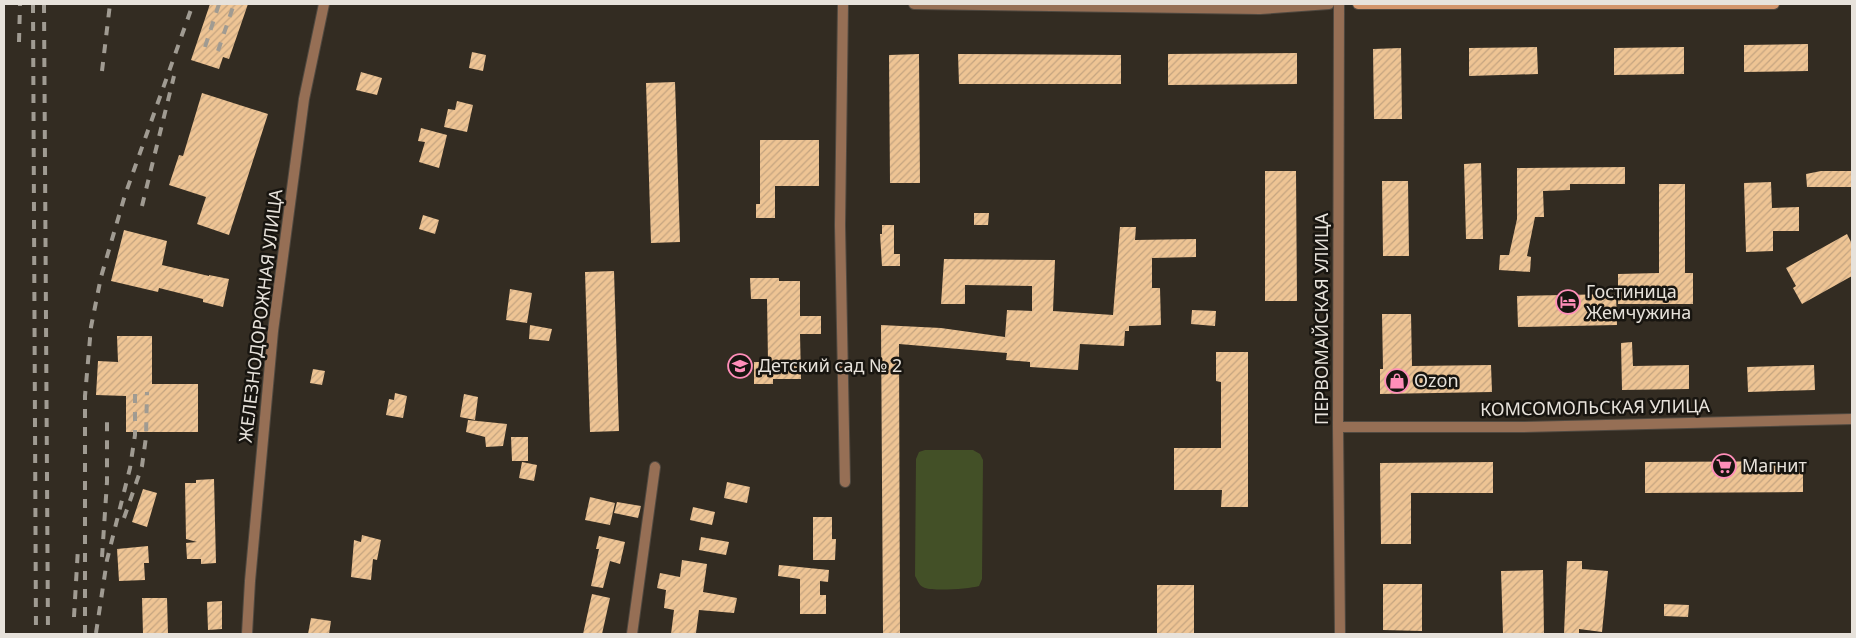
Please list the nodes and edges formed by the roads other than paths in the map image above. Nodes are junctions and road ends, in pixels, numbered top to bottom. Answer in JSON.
{"nodes":[{"id":1,"x":324,"y":4,"type":"edge"},
{"id":2,"x":843,"y":4,"type":"edge"},
{"id":3,"x":914,"y":4,"type":"edge"},
{"id":4,"x":1329,"y":4,"type":"edge"},
{"id":5,"x":1339,"y":4,"type":"edge"},
{"id":6,"x":1358,"y":4,"type":"edge"},
{"id":7,"x":1774,"y":4,"type":"edge"},
{"id":8,"x":1852,"y":419,"type":"edge"},
{"id":9,"x":1338,"y":427,"type":"junction"},
{"id":10,"x":655,"y":467,"type":"dead end"},
{"id":11,"x":845,"y":482,"type":"dead end"},
{"id":12,"x":247,"y":634,"type":"edge"},
{"id":13,"x":632,"y":634,"type":"edge"},
{"id":14,"x":1340,"y":634,"type":"edge"}],
"edges":[{"from":1,"to":12,"type":"street","name":"ЖЕЛЕЗНОДОРОЖНАЯ УЛИЦА"},
{"from":2,"to":11,"type":"street"},
{"from":3,"to":4,"type":"street"},
{"from":5,"to":9,"type":"street","name":"ПЕРВОМАЙСКАЯ УЛИЦА"},
{"from":6,"to":7,"type":"main road"},
{"from":8,"to":9,"type":"street","name":"КОМСОМОЛЬСКАЯ УЛИЦА"},
{"from":9,"to":14,"type":"street","name":"ПЕРВОМАЙСКАЯ УЛИЦА"},
{"from":10,"to":13,"type":"street"}]}
